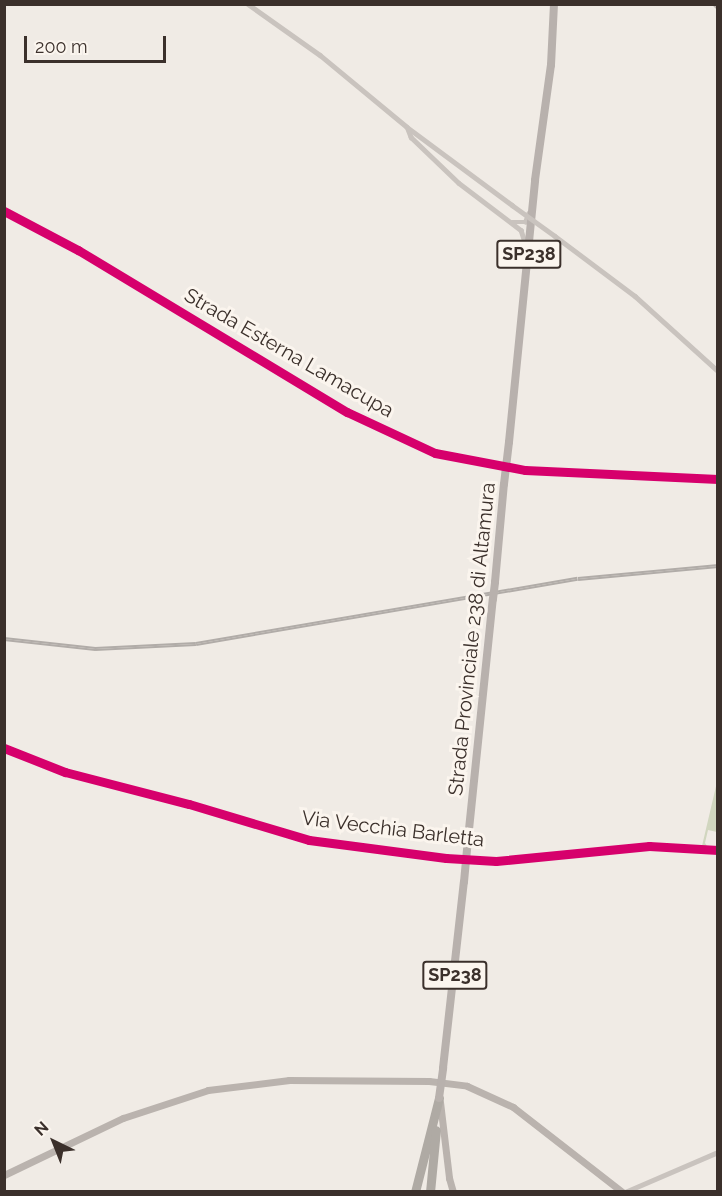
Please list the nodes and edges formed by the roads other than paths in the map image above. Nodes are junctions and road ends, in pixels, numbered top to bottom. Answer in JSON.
{"nodes":[{"id":1,"x":248,"y":4,"type":"edge"},
{"id":2,"x":554,"y":4,"type":"edge"},
{"id":3,"x":407,"y":127,"type":"junction"},
{"id":4,"x":536,"y":180,"type":"junction"},
{"id":5,"x":4,"y":211,"type":"edge"},
{"id":6,"x":510,"y":222,"type":"junction"},
{"id":7,"x":529,"y":256,"type":"junction"},
{"id":8,"x":717,"y":371,"type":"edge"},
{"id":9,"x":717,"y":479,"type":"edge"},
{"id":10,"x":4,"y":748,"type":"edge"},
{"id":11,"x":717,"y":850,"type":"edge"},
{"id":12,"x":439,"y":1098,"type":"junction"},
{"id":13,"x":717,"y":1152,"type":"edge"},
{"id":14,"x":4,"y":1175,"type":"edge"},
{"id":15,"x":414,"y":1191,"type":"edge"},
{"id":16,"x":430,"y":1191,"type":"edge"},
{"id":17,"x":453,"y":1191,"type":"edge"},
{"id":18,"x":623,"y":1191,"type":"edge"}],
"edges":[{"from":1,"to":3,"type":"street"},
{"from":2,"to":4,"type":"main road","name":"Strada Provinciale 238 di Altamura","number":"SP238"},
{"from":3,"to":6,"type":"street"},
{"from":3,"to":8,"type":"street","bridge":true},
{"from":4,"to":6,"type":"street"},
{"from":4,"to":7,"type":"main road","name":"Strada Provinciale 238 di Altamura","number":"SP238"},
{"from":5,"to":9,"type":"street","name":"Strada Esterna Lamacupa"},
{"from":6,"to":7,"type":"street"},
{"from":7,"to":12,"type":"main road","name":"Strada Provinciale 238 di Altamura","number":"SP238","bridge":true},
{"from":10,"to":11,"type":"street","name":"Via Vecchia Barletta"},
{"from":12,"to":15,"type":"highway"},
{"from":12,"to":16,"type":"highway","number":"SP238"},
{"from":12,"to":17,"type":"street"},
{"from":13,"to":18,"type":"street"},
{"from":14,"to":18,"type":"street"}]}
